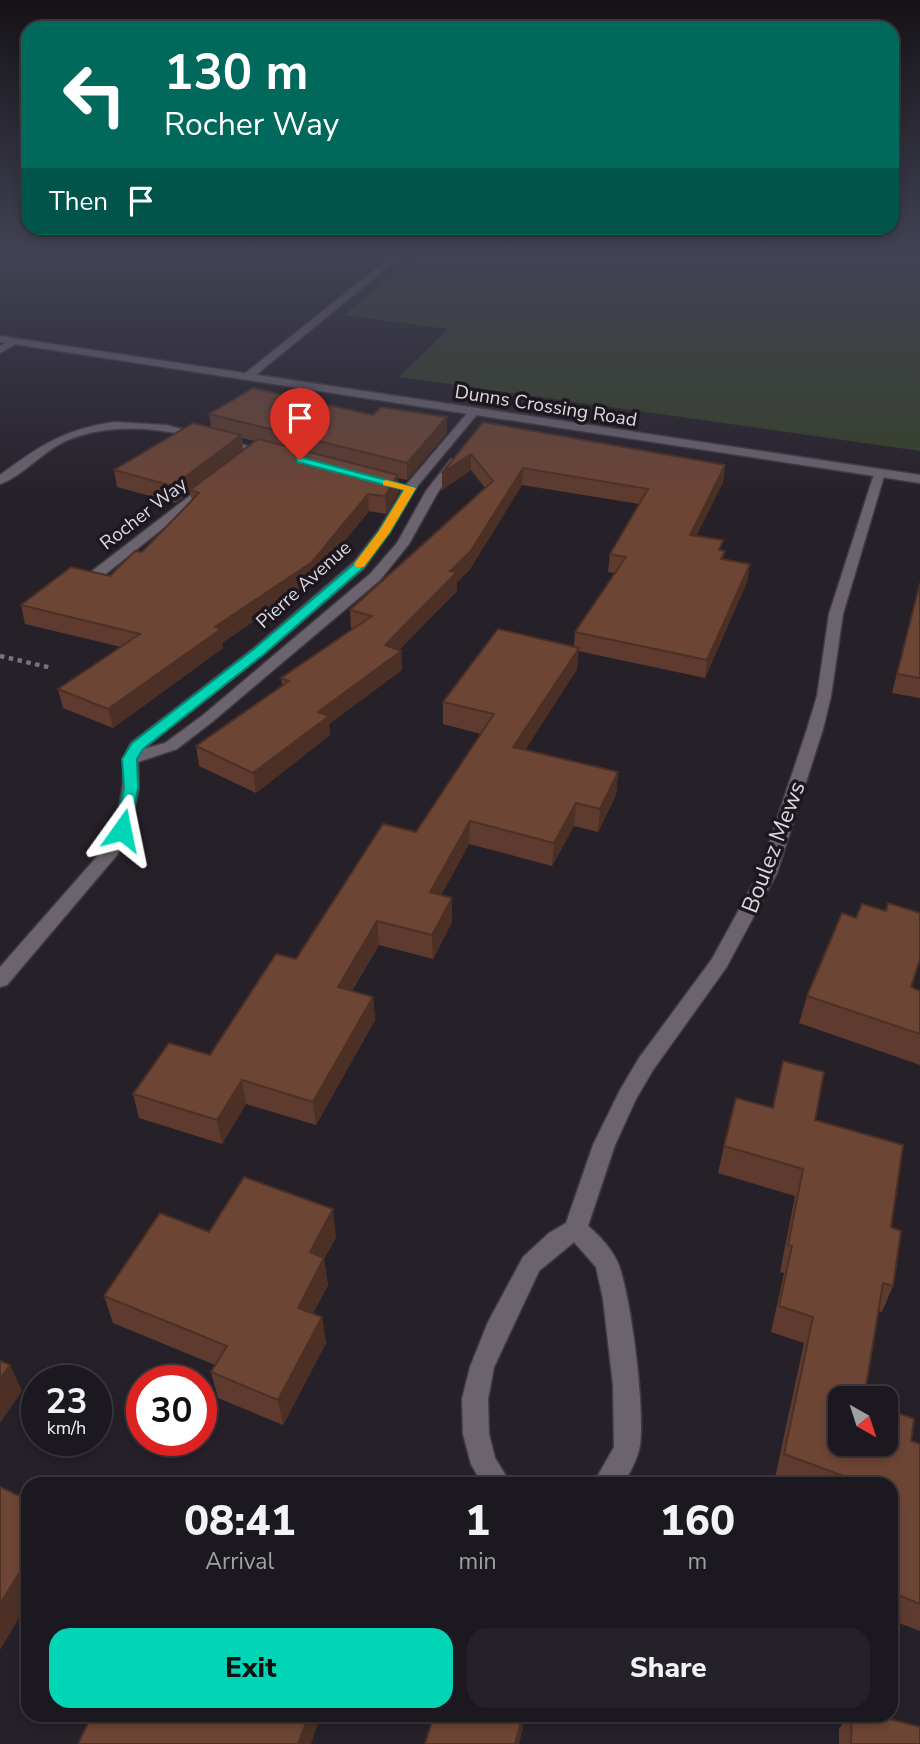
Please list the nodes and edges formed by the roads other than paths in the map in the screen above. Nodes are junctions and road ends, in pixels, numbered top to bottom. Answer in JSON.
{"nodes":[{"id":1,"x":297,"y":336,"type":"edge"},
{"id":2,"x":0,"y":340,"type":"edge"},
{"id":3,"x":14,"y":342,"type":"junction"},
{"id":4,"x":0,"y":350,"type":"edge"},
{"id":5,"x":247,"y":377,"type":"junction"},
{"id":6,"x":474,"y":412,"type":"junction"},
{"id":7,"x":463,"y":452,"type":"edge"},
{"id":8,"x":278,"y":455,"type":"edge"},
{"id":9,"x":879,"y":473,"type":"junction"},
{"id":10,"x":224,"y":474,"type":"edge"},
{"id":11,"x":920,"y":479,"type":"edge"},
{"id":12,"x":0,"y":480,"type":"edge"},
{"id":13,"x":405,"y":487,"type":"junction"},
{"id":14,"x":432,"y":491,"type":"junction"},
{"id":15,"x":88,"y":581,"type":"edge"},
{"id":16,"x":130,"y":759,"type":"junction"},
{"id":17,"x":0,"y":980,"type":"edge"},
{"id":18,"x":575,"y":1228,"type":"junction"},
{"id":19,"x":493,"y":1477,"type":"edge"},
{"id":20,"x":612,"y":1477,"type":"edge"}],
"edges":[{"from":1,"to":5,"type":"street"},
{"from":2,"to":3,"type":"street","name":"Dunns Crossing Road"},
{"from":3,"to":4,"type":"street"},
{"from":3,"to":5,"type":"street","name":"Dunns Crossing Road"},
{"from":5,"to":6,"type":"street","name":"Dunns Crossing Road"},
{"from":6,"to":9,"type":"street","name":"Dunns Crossing Road"},
{"from":6,"to":13,"type":"street","name":"Pierre Avenue"},
{"from":7,"to":14,"type":"street","name":"Pierre Avenue"},
{"from":8,"to":12,"type":"street"},
{"from":9,"to":11,"type":"street","name":"Dunns Crossing Road"},
{"from":9,"to":18,"type":"street","name":"Boulez Mews"},
{"from":10,"to":15,"type":"street","name":"Rocher Way"},
{"from":13,"to":14,"type":"street"},
{"from":13,"to":16,"type":"street","name":"Pierre Avenue"},
{"from":14,"to":16,"type":"street","name":"Pierre Avenue"},
{"from":16,"to":17,"type":"street"},
{"from":18,"to":19,"type":"street"},
{"from":18,"to":20,"type":"street"}]}
